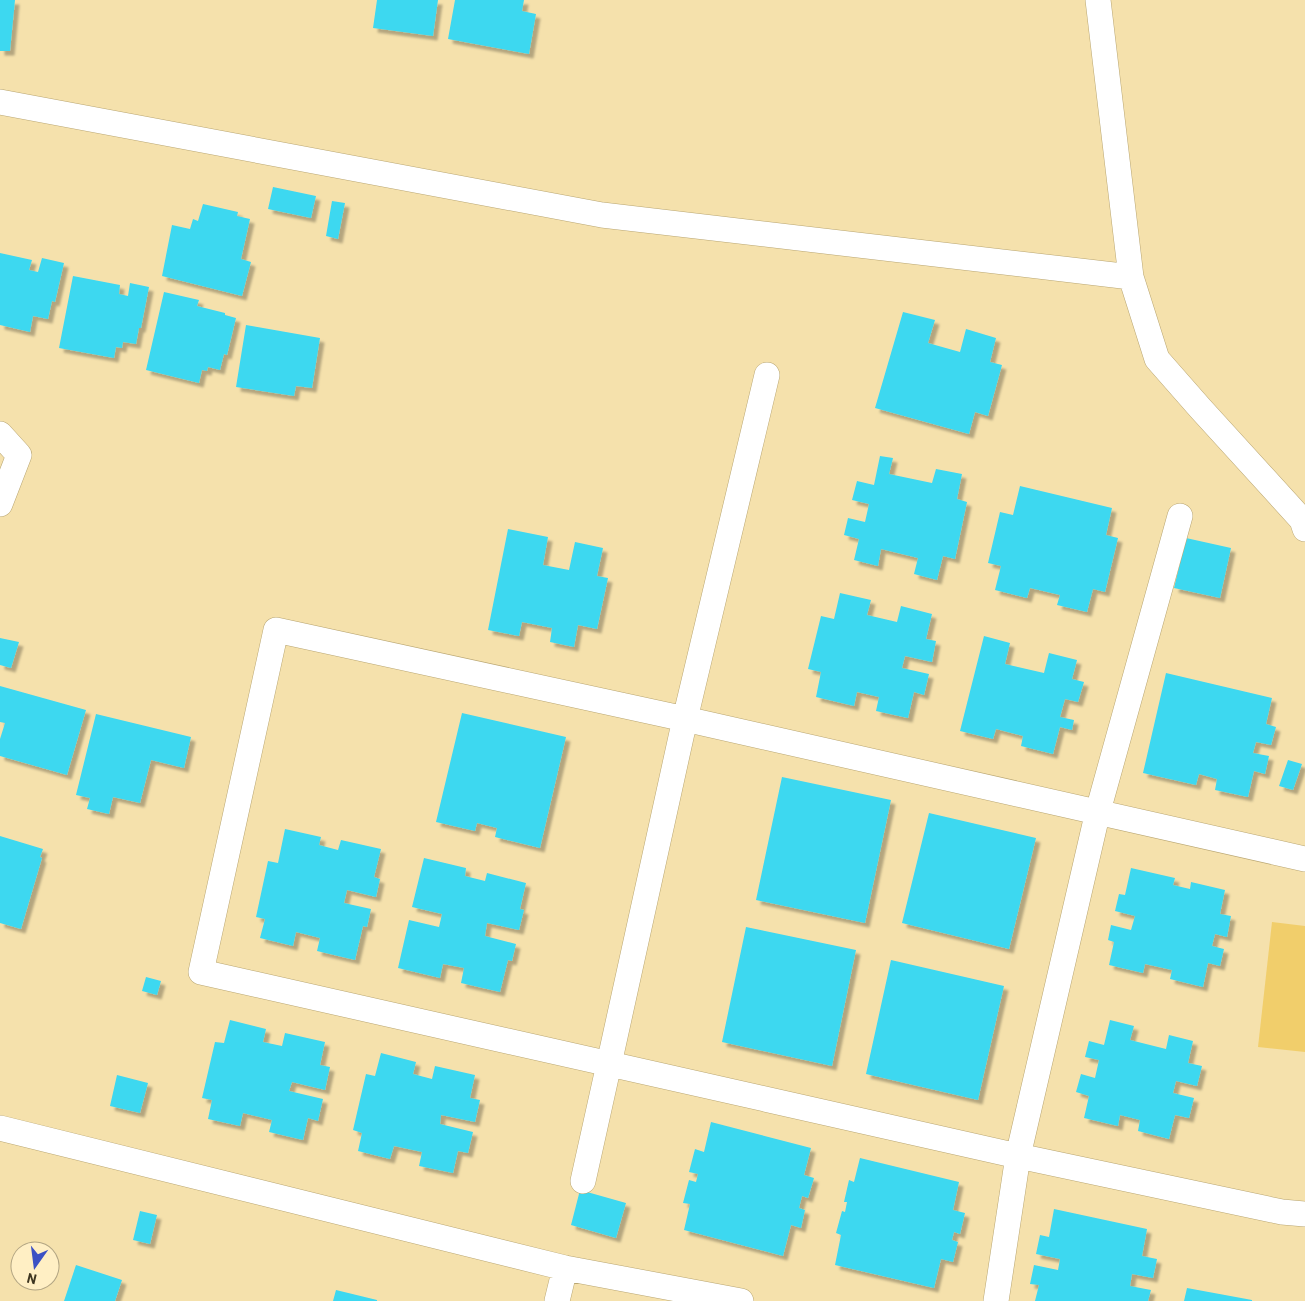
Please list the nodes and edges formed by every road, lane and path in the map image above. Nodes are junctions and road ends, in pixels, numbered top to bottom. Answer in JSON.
{"nodes":[{"id":1,"x":1098,"y":0,"type":"edge"},
{"id":2,"x":0,"y":102,"type":"edge"},
{"id":3,"x":1131,"y":277,"type":"junction"},
{"id":4,"x":767,"y":376,"type":"dead end"},
{"id":5,"x":0,"y":434,"type":"edge"},
{"id":6,"x":0,"y":504,"type":"edge"},
{"id":7,"x":1180,"y":516,"type":"dead end"},
{"id":8,"x":1305,"y":529,"type":"edge"},
{"id":9,"x":684,"y":719,"type":"junction"},
{"id":10,"x":1098,"y":811,"type":"junction"},
{"id":11,"x":1305,"y":859,"type":"edge"},
{"id":12,"x":610,"y":1064,"type":"junction"},
{"id":13,"x":0,"y":1128,"type":"edge"},
{"id":14,"x":1018,"y":1156,"type":"junction"},
{"id":15,"x":583,"y":1180,"type":"dead end"},
{"id":16,"x":1305,"y":1214,"type":"edge"},
{"id":17,"x":565,"y":1268,"type":"junction"},
{"id":18,"x":557,"y":1301,"type":"edge"},
{"id":19,"x":741,"y":1301,"type":"edge"},
{"id":20,"x":996,"y":1301,"type":"edge"}],
"edges":[{"from":1,"to":3,"type":"street"},
{"from":2,"to":3,"type":"street"},
{"from":3,"to":8,"type":"street"},
{"from":4,"to":9,"type":"street"},
{"from":5,"to":6,"type":"street"},
{"from":7,"to":10,"type":"street"},
{"from":9,"to":10,"type":"street"},
{"from":9,"to":12,"type":"street"},
{"from":9,"to":12,"type":"street"},
{"from":10,"to":11,"type":"street"},
{"from":10,"to":14,"type":"street"},
{"from":12,"to":14,"type":"street"},
{"from":12,"to":15,"type":"street"},
{"from":13,"to":17,"type":"street"},
{"from":14,"to":16,"type":"street"},
{"from":14,"to":20,"type":"street"},
{"from":17,"to":18,"type":"street"},
{"from":17,"to":19,"type":"street"}]}
